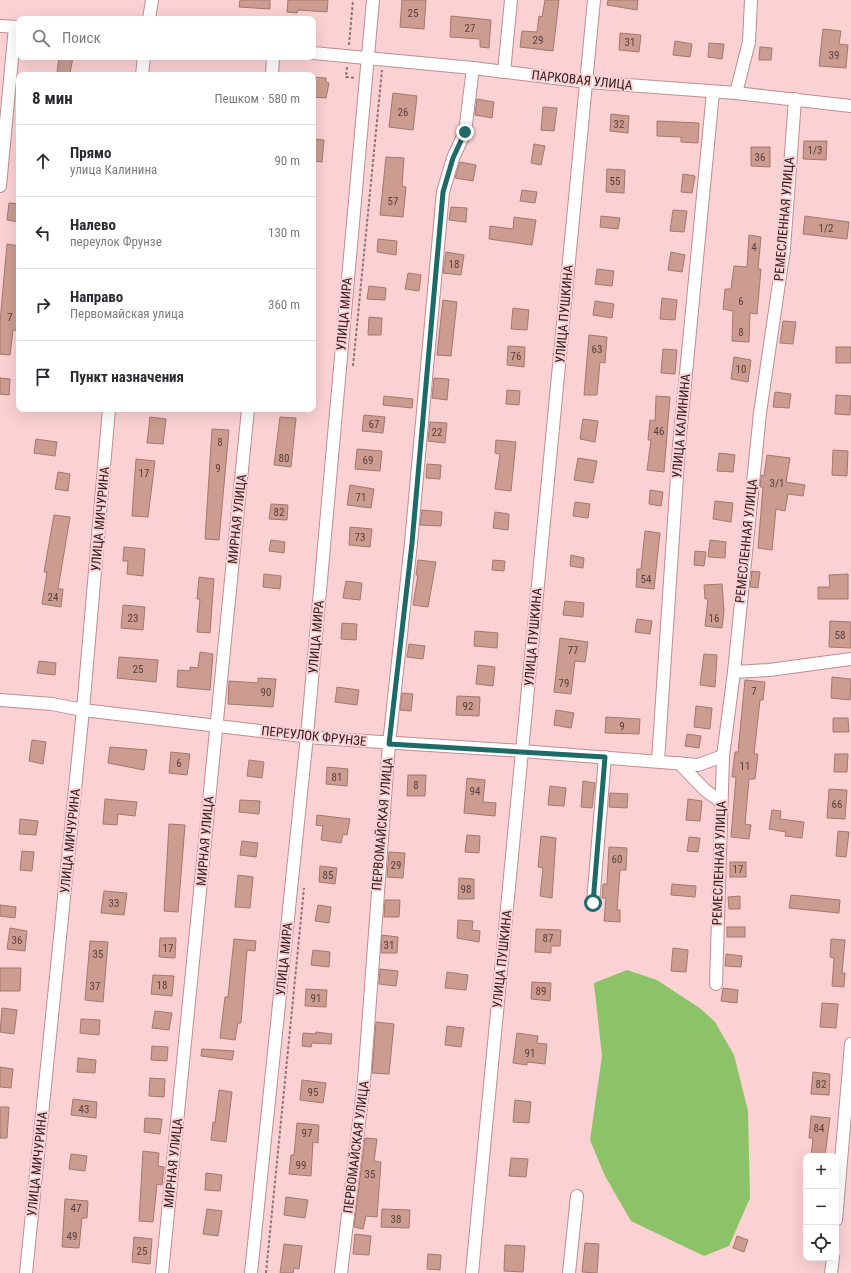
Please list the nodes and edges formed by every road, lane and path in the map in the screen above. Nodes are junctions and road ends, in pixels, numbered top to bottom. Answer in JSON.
{"nodes":[{"id":1,"x":353,"y":0,"type":"edge"},
{"id":2,"x":373,"y":0,"type":"edge"},
{"id":3,"x":511,"y":0,"type":"edge"},
{"id":4,"x":594,"y":0,"type":"edge"},
{"id":5,"x":752,"y":0,"type":"edge"},
{"id":6,"x":0,"y":26,"type":"edge"},
{"id":7,"x":16,"y":27,"type":"edge"},
{"id":8,"x":16,"y":36,"type":"edge"},
{"id":9,"x":316,"y":53,"type":"edge"},
{"id":10,"x":348,"y":57,"type":"junction"},
{"id":11,"x":367,"y":59,"type":"junction"},
{"id":12,"x":144,"y":60,"type":"edge"},
{"id":13,"x":273,"y":60,"type":"edge"},
{"id":14,"x":472,"y":68,"type":"junction"},
{"id":15,"x":142,"y":72,"type":"edge"},
{"id":16,"x":272,"y":72,"type":"edge"},
{"id":17,"x":504,"y":72,"type":"junction"},
{"id":18,"x":587,"y":82,"type":"junction"},
{"id":19,"x":713,"y":92,"type":"junction"},
{"id":20,"x":736,"y":94,"type":"junction"},
{"id":21,"x":795,"y":99,"type":"junction"},
{"id":22,"x":851,"y":106,"type":"edge"},
{"id":23,"x":0,"y":186,"type":"edge"},
{"id":24,"x":110,"y":412,"type":"edge"},
{"id":25,"x":248,"y":412,"type":"edge"},
{"id":26,"x":851,"y":659,"type":"edge"},
{"id":27,"x":734,"y":672,"type":"junction"},
{"id":28,"x":0,"y":700,"type":"edge"},
{"id":29,"x":83,"y":710,"type":"junction"},
{"id":30,"x":216,"y":726,"type":"junction"},
{"id":31,"x":307,"y":736,"type":"junction"},
{"id":32,"x":389,"y":744,"type":"junction"},
{"id":33,"x":522,"y":751,"type":"junction"},
{"id":34,"x":723,"y":756,"type":"junction"},
{"id":35,"x":605,"y":757,"type":"junction"},
{"id":36,"x":658,"y":761,"type":"junction"},
{"id":37,"x":679,"y":763,"type":"junction"},
{"id":38,"x":721,"y":802,"type":"junction"},
{"id":39,"x":593,"y":903,"type":"dead end"},
{"id":40,"x":716,"y":984,"type":"dead end"},
{"id":41,"x":851,"y":1044,"type":"edge"},
{"id":42,"x":839,"y":1189,"type":"edge"},
{"id":43,"x":577,"y":1196,"type":"dead end"},
{"id":44,"x":832,"y":1261,"type":"edge"},
{"id":45,"x":26,"y":1273,"type":"edge"},
{"id":46,"x":162,"y":1273,"type":"edge"},
{"id":47,"x":251,"y":1273,"type":"edge"},
{"id":48,"x":341,"y":1273,"type":"edge"},
{"id":49,"x":472,"y":1273,"type":"edge"},
{"id":50,"x":569,"y":1273,"type":"edge"},
{"id":51,"x":831,"y":1273,"type":"edge"}],
"edges":[{"from":1,"to":10,"type":"path"},
{"from":2,"to":11,"type":"street","name":"УЛИЦА МИРА"},
{"from":3,"to":17,"type":"street"},
{"from":4,"to":18,"type":"street","name":"УЛИЦА ПУШКИНА"},
{"from":5,"to":20,"type":"street"},
{"from":6,"to":7,"type":"street"},
{"from":8,"to":23,"type":"street"},
{"from":9,"to":10,"type":"street","name":"ПАРКОВАЯ УЛИЦА"},
{"from":10,"to":11,"type":"street","name":"ПАРКОВАЯ УЛИЦА"},
{"from":11,"to":14,"type":"street","name":"ПАРКОВАЯ УЛИЦА"},
{"from":11,"to":31,"type":"street","name":"УЛИЦА МИРА"},
{"from":12,"to":15,"type":"street"},
{"from":13,"to":16,"type":"street"},
{"from":14,"to":17,"type":"street","name":"ПАРКОВАЯ УЛИЦА"},
{"from":14,"to":32,"type":"street","name":"ПЕРВОМАЙСКАЯ УЛИЦА"},
{"from":17,"to":18,"type":"street","name":"ПАРКОВАЯ УЛИЦА"},
{"from":18,"to":19,"type":"street","name":"ПАРКОВАЯ УЛИЦА"},
{"from":18,"to":33,"type":"street","name":"УЛИЦА ПУШКИНА"},
{"from":19,"to":20,"type":"street","name":"ПАРКОВАЯ УЛИЦА"},
{"from":19,"to":36,"type":"street","name":"УЛИЦА КАЛИНИНА"},
{"from":20,"to":21,"type":"street","name":"ПАРКОВАЯ УЛИЦА"},
{"from":21,"to":22,"type":"street","name":"ПАРКОВАЯ УЛИЦА"},
{"from":21,"to":27,"type":"street","name":"РЕМЕСЛЕННАЯ УЛИЦА"},
{"from":24,"to":29,"type":"street","name":"УЛИЦА МИЧУРИНА"},
{"from":25,"to":30,"type":"street","name":"МИРНАЯ УЛИЦА"},
{"from":26,"to":27,"type":"street"},
{"from":27,"to":34,"type":"street","name":"РЕМЕСЛЕННАЯ УЛИЦА"},
{"from":28,"to":29,"type":"street","name":"ПЕРЕУЛОК ФРУНЗЕ"},
{"from":29,"to":30,"type":"street","name":"ПЕРЕУЛОК ФРУНЗЕ"},
{"from":29,"to":45,"type":"street","name":"УЛИЦА МИЧУРИНА"},
{"from":30,"to":31,"type":"street","name":"ПЕРЕУЛОК ФРУНЗЕ"},
{"from":30,"to":46,"type":"street","name":"МИРНАЯ УЛИЦА"},
{"from":31,"to":32,"type":"street","name":"ПЕРЕУЛОК ФРУНЗЕ"},
{"from":31,"to":47,"type":"street","name":"УЛИЦА МИРА"},
{"from":32,"to":33,"type":"street","name":"ПЕРЕУЛОК ФРУНЗЕ"},
{"from":32,"to":48,"type":"street","name":"ПЕРВОМАЙСКАЯ УЛИЦА"},
{"from":33,"to":35,"type":"street","name":"ПЕРЕУЛОК ФРУНЗЕ"},
{"from":33,"to":49,"type":"street","name":"УЛИЦА ПУШКИНА"},
{"from":34,"to":37,"type":"street","name":"ПЕРЕУЛОК ФРУНЗЕ"},
{"from":34,"to":38,"type":"street","name":"РЕМЕСЛЕННАЯ УЛИЦА"},
{"from":35,"to":36,"type":"street","name":"ПЕРЕУЛОК ФРУНЗЕ"},
{"from":35,"to":39,"type":"street"},
{"from":36,"to":37,"type":"street","name":"ПЕРЕУЛОК ФРУНЗЕ"},
{"from":37,"to":38,"type":"street"},
{"from":38,"to":40,"type":"street","name":"РЕМЕСЛЕННАЯ УЛИЦА"},
{"from":41,"to":42,"type":"street"},
{"from":43,"to":50,"type":"street"},
{"from":44,"to":51,"type":"street"}]}
